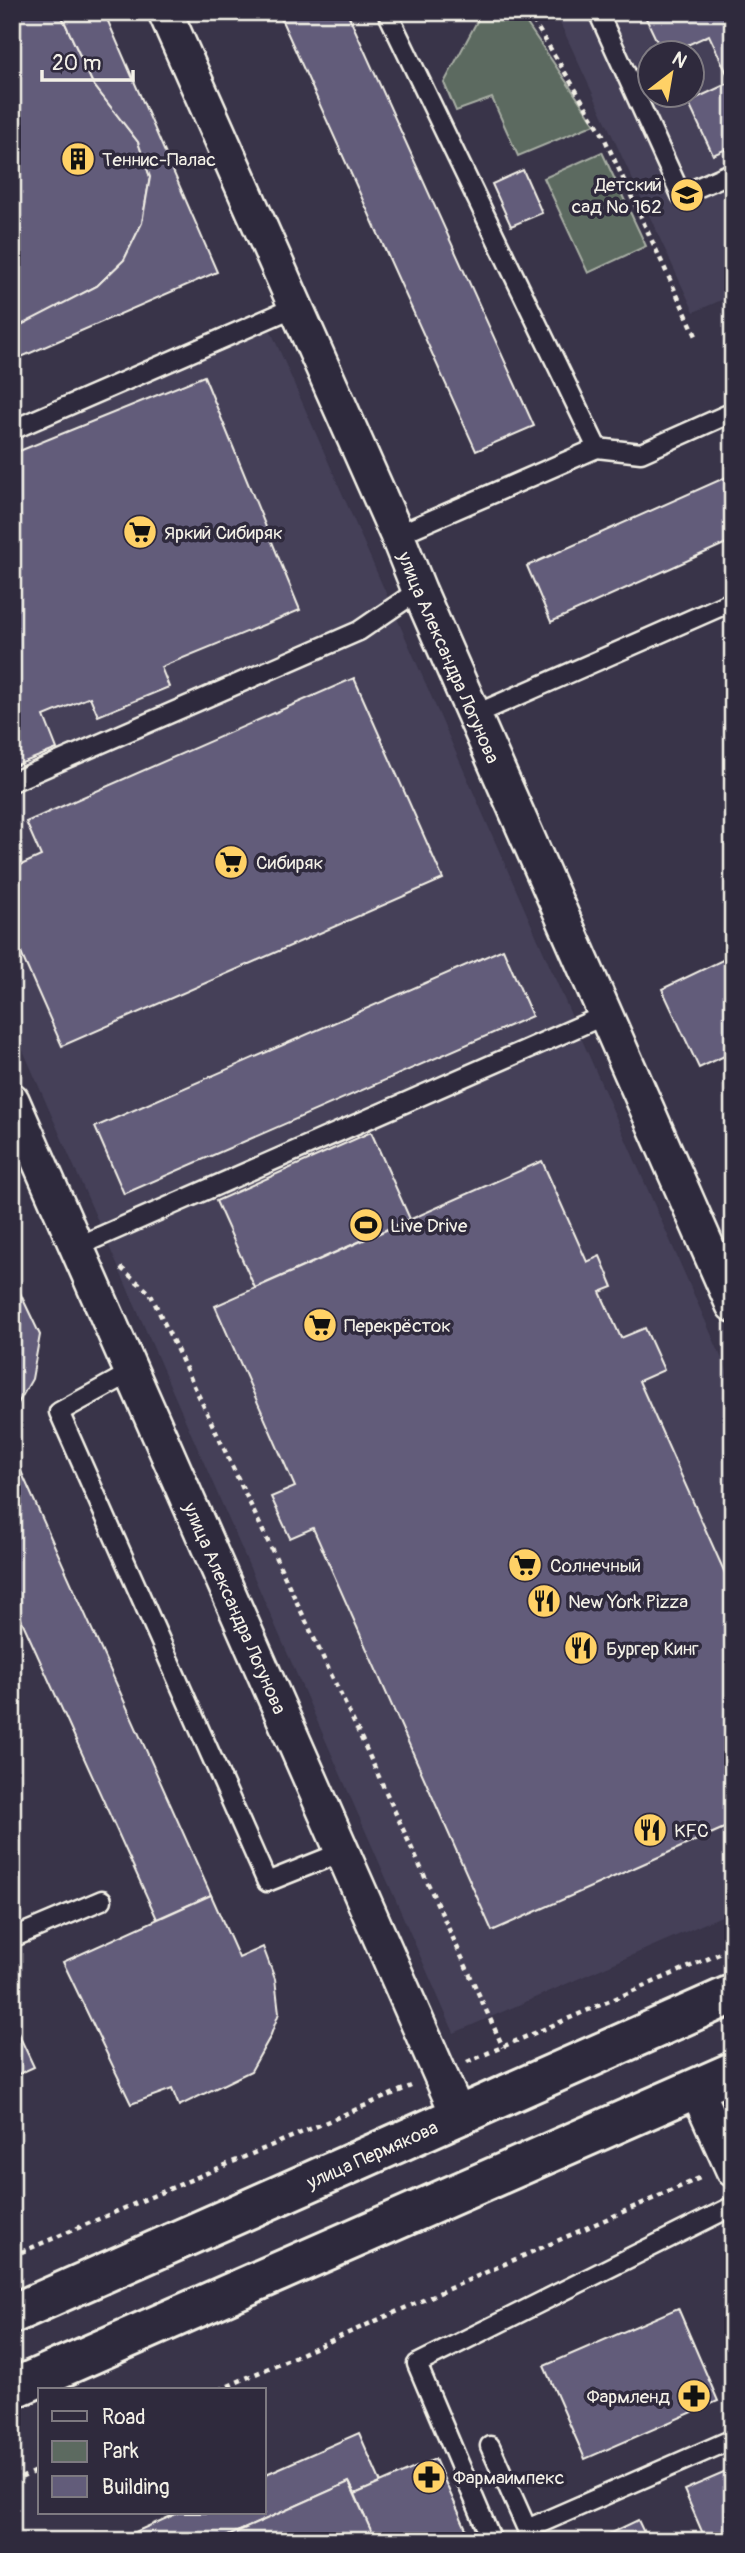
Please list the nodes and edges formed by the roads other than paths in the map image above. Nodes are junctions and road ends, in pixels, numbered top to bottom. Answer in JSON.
{"nodes":[{"id":1,"x":166,"y":12,"type":"edge"},
{"id":2,"x":387,"y":12,"type":"edge"},
{"id":3,"x":598,"y":12,"type":"edge"},
{"id":4,"x":733,"y":172,"type":"edge"},
{"id":5,"x":295,"y":307,"type":"junction"},
{"id":6,"x":733,"y":411,"type":"edge"},
{"id":7,"x":12,"y":430,"type":"edge"},
{"id":8,"x":597,"y":448,"type":"junction"},
{"id":9,"x":397,"y":535,"type":"junction"},
{"id":10,"x":419,"y":590,"type":"junction"},
{"id":11,"x":733,"y":601,"type":"edge"},
{"id":12,"x":474,"y":715,"type":"junction"},
{"id":13,"x":12,"y":782,"type":"edge"},
{"id":14,"x":605,"y":1015,"type":"junction"},
{"id":15,"x":12,"y":1101,"type":"edge"},
{"id":16,"x":83,"y":1243,"type":"junction"},
{"id":17,"x":733,"y":1305,"type":"edge"},
{"id":18,"x":132,"y":1372,"type":"junction"},
{"id":19,"x":342,"y":1852,"type":"junction"},
{"id":20,"x":102,"y":1900,"type":"dead end"},
{"id":21,"x":12,"y":1938,"type":"edge"},
{"id":22,"x":733,"y":1994,"type":"edge"},
{"id":23,"x":733,"y":2072,"type":"edge"},
{"id":24,"x":696,"y":2088,"type":"junction"},
{"id":25,"x":458,"y":2115,"type":"junction"},
{"id":26,"x":732,"y":2167,"type":"edge"},
{"id":27,"x":733,"y":2206,"type":"edge"},
{"id":28,"x":12,"y":2314,"type":"edge"},
{"id":29,"x":12,"y":2389,"type":"edge"},
{"id":30,"x":733,"y":2439,"type":"edge"},
{"id":31,"x":491,"y":2446,"type":"dead end"},
{"id":32,"x":492,"y":2541,"type":"edge"}],
"edges":[{"from":1,"to":5,"type":"street","name":"улица Александра Логунова"},
{"from":2,"to":8,"type":"lane"},
{"from":3,"to":4,"type":"lane"},
{"from":5,"to":7,"type":"lane"},
{"from":5,"to":9,"type":"street","name":"улица Александра Логунова"},
{"from":6,"to":8,"type":"lane"},
{"from":8,"to":9,"type":"lane"},
{"from":9,"to":10,"type":"street","name":"улица Александра Логунова"},
{"from":10,"to":12,"type":"street","name":"улица Александра Логунова"},
{"from":10,"to":13,"type":"lane"},
{"from":11,"to":12,"type":"lane"},
{"from":12,"to":14,"type":"street","name":"улица Александра Логунова"},
{"from":14,"to":16,"type":"lane"},
{"from":14,"to":17,"type":"street","name":"улица Александра Логунова"},
{"from":15,"to":16,"type":"street","name":"улица Александра Логунова"},
{"from":16,"to":18,"type":"street","name":"улица Александра Логунова"},
{"from":18,"to":19,"type":"street","name":"улица Александра Логунова"},
{"from":18,"to":19,"type":"lane"},
{"from":19,"to":25,"type":"street","name":"улица Александра Логунова"},
{"from":20,"to":21,"type":"lane"},
{"from":22,"to":25,"type":"main road","name":"улица Пермякова"},
{"from":23,"to":24,"type":"main road"},
{"from":24,"to":26,"type":"street"},
{"from":24,"to":29,"type":"main road"},
{"from":25,"to":28,"type":"main road","name":"улица Пермякова"},
{"from":27,"to":32,"type":"lane"},
{"from":30,"to":31,"type":"lane"}]}
